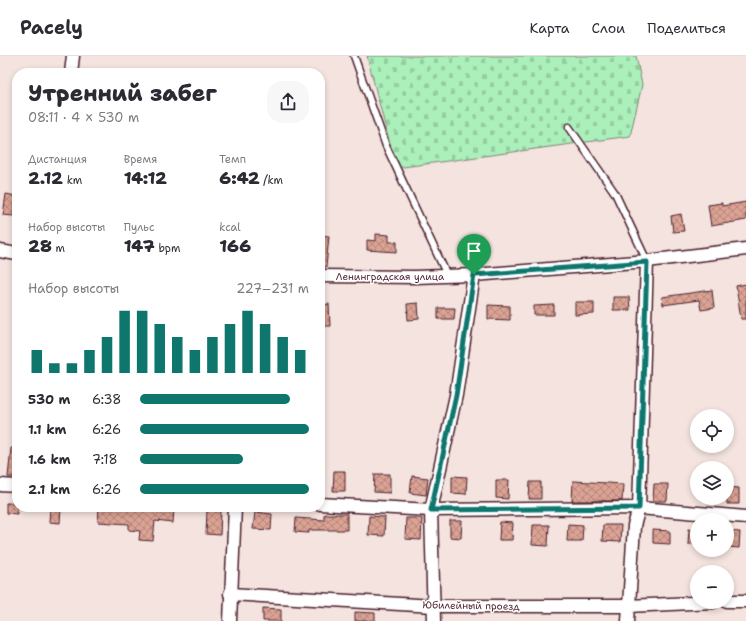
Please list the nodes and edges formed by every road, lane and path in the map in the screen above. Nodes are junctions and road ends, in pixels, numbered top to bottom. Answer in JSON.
{"nodes":[{"id":1,"x":73,"y":56,"type":"edge"},
{"id":2,"x":354,"y":56,"type":"edge"},
{"id":3,"x":72,"y":68,"type":"edge"},
{"id":4,"x":569,"y":127,"type":"dead end"},
{"id":5,"x":746,"y":249,"type":"edge"},
{"id":6,"x":0,"y":251,"type":"edge"},
{"id":7,"x":12,"y":253,"type":"edge"},
{"id":8,"x":647,"y":262,"type":"junction"},
{"id":9,"x":474,"y":275,"type":"junction"},
{"id":10,"x":325,"y":276,"type":"edge"},
{"id":11,"x":447,"y":276,"type":"junction"},
{"id":12,"x":0,"y":485,"type":"edge"},
{"id":13,"x":12,"y":486,"type":"edge"},
{"id":14,"x":325,"y":504,"type":"edge"},
{"id":15,"x":639,"y":508,"type":"junction"},
{"id":16,"x":431,"y":510,"type":"junction"},
{"id":17,"x":235,"y":512,"type":"edge"},
{"id":18,"x":746,"y":517,"type":"edge"},
{"id":19,"x":230,"y":594,"type":"junction"},
{"id":20,"x":746,"y":600,"type":"edge"},
{"id":21,"x":734,"y":601,"type":"edge"},
{"id":22,"x":690,"y":603,"type":"edge"},
{"id":23,"x":434,"y":606,"type":"junction"},
{"id":24,"x":628,"y":606,"type":"junction"},
{"id":25,"x":230,"y":621,"type":"edge"},
{"id":26,"x":434,"y":621,"type":"edge"},
{"id":27,"x":628,"y":621,"type":"edge"}],
"edges":[{"from":1,"to":3,"type":"street"},
{"from":2,"to":11,"type":"lane"},
{"from":4,"to":8,"type":"lane"},
{"from":5,"to":8,"type":"street","name":"Ленинградская улица"},
{"from":6,"to":7,"type":"street"},
{"from":8,"to":9,"type":"street","name":"Ленинградская улица"},
{"from":8,"to":15,"type":"street"},
{"from":9,"to":11,"type":"street","name":"Ленинградская улица"},
{"from":9,"to":16,"type":"street"},
{"from":10,"to":11,"type":"street","name":"Ленинградская улица"},
{"from":12,"to":13,"type":"street"},
{"from":14,"to":16,"type":"street"},
{"from":15,"to":16,"type":"street"},
{"from":15,"to":18,"type":"street"},
{"from":15,"to":24,"type":"street"},
{"from":16,"to":23,"type":"street"},
{"from":17,"to":19,"type":"street"},
{"from":19,"to":23,"type":"street","name":"Юбилейный проезд"},
{"from":19,"to":25,"type":"street"},
{"from":20,"to":21,"type":"street"},
{"from":22,"to":24,"type":"street","name":"Юбилейный проезд"},
{"from":23,"to":24,"type":"street","name":"Юбилейный проезд"},
{"from":23,"to":26,"type":"street"},
{"from":24,"to":27,"type":"street"}]}
